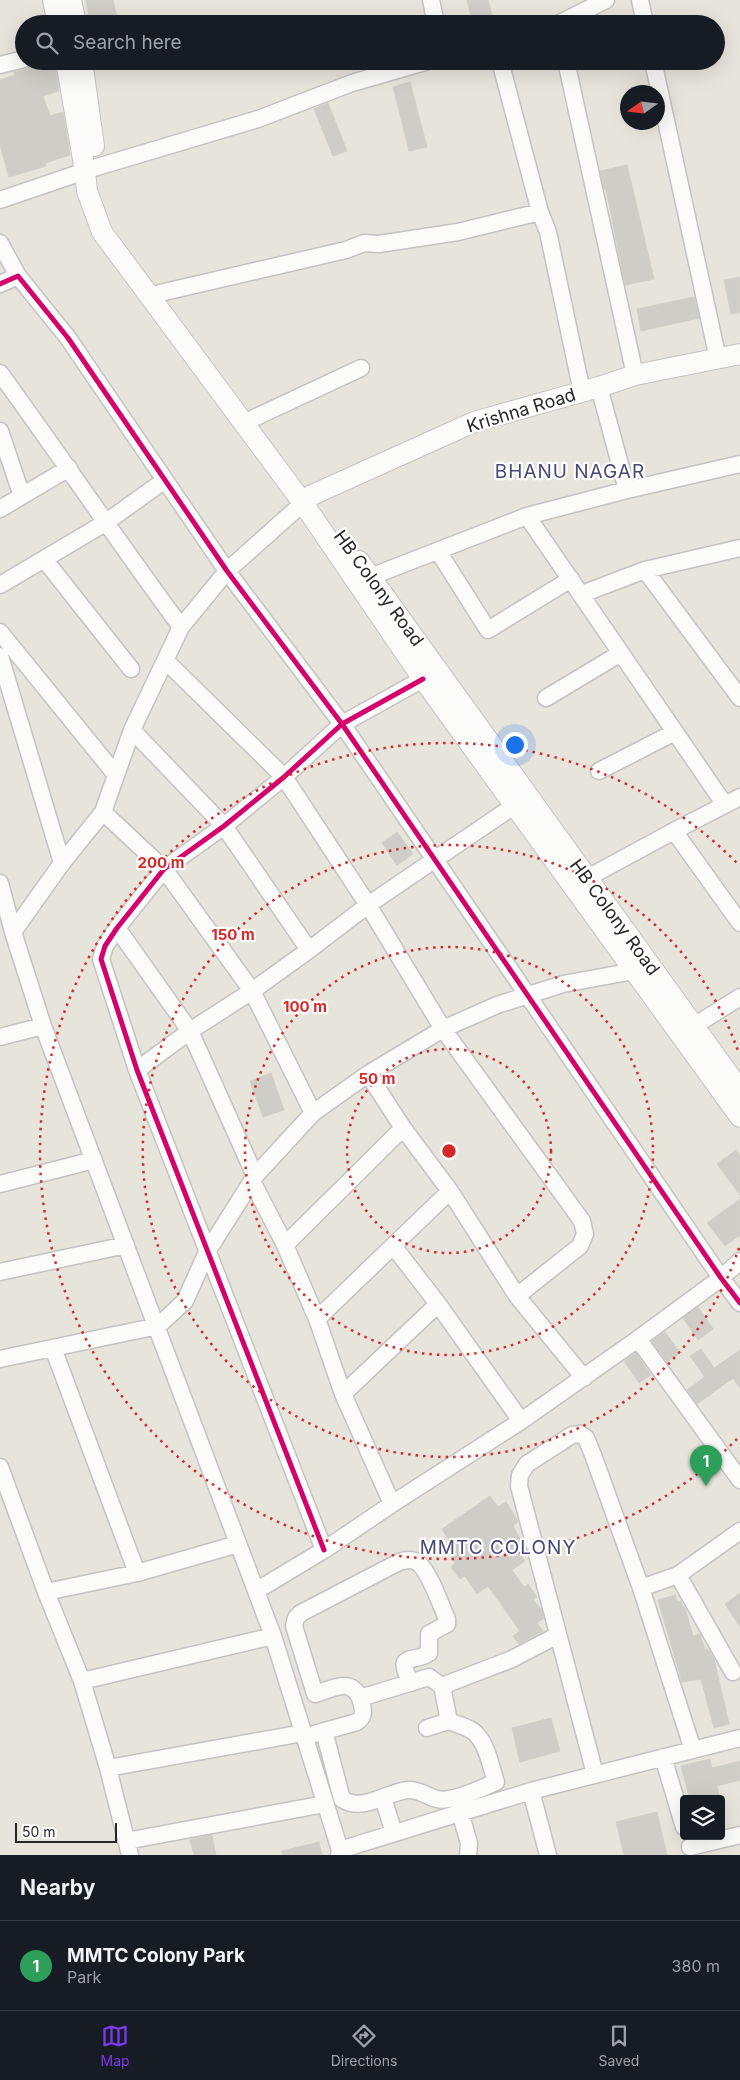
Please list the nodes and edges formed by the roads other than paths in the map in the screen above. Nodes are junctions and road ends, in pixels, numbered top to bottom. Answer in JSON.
{"nodes":[{"id":1,"x":53,"y":0,"type":"edge"},
{"id":2,"x":71,"y":0,"type":"edge"},
{"id":3,"x":431,"y":0,"type":"edge"},
{"id":4,"x":606,"y":0,"type":"edge"},
{"id":5,"x":640,"y":0,"type":"edge"},
{"id":6,"x":56,"y":15,"type":"edge"},
{"id":7,"x":74,"y":15,"type":"edge"},
{"id":8,"x":434,"y":15,"type":"edge"},
{"id":9,"x":576,"y":15,"type":"edge"},
{"id":10,"x":643,"y":15,"type":"edge"},
{"id":11,"x":15,"y":61,"type":"edge"},
{"id":12,"x":0,"y":65,"type":"edge"},
{"id":13,"x":68,"y":70,"type":"edge"},
{"id":14,"x":83,"y":70,"type":"edge"},
{"id":15,"x":397,"y":70,"type":"edge"},
{"id":16,"x":502,"y":70,"type":"edge"},
{"id":17,"x":568,"y":70,"type":"edge"},
{"id":18,"x":655,"y":70,"type":"edge"},
{"id":19,"x":91,"y":169,"type":"junction"},
{"id":20,"x":0,"y":200,"type":"edge"},
{"id":21,"x":540,"y":212,"type":"junction"},
{"id":22,"x":0,"y":243,"type":"edge"},
{"id":23,"x":18,"y":276,"type":"junction"},
{"id":24,"x":0,"y":284,"type":"edge"},
{"id":25,"x":160,"y":293,"type":"junction"},
{"id":26,"x":740,"y":354,"type":"edge"},
{"id":27,"x":718,"y":358,"type":"junction"},
{"id":28,"x":361,"y":368,"type":"dead end"},
{"id":29,"x":0,"y":372,"type":"edge"},
{"id":30,"x":635,"y":375,"type":"junction"},
{"id":31,"x":591,"y":390,"type":"junction"},
{"id":32,"x":254,"y":418,"type":"junction"},
{"id":33,"x":0,"y":431,"type":"edge"},
{"id":34,"x":740,"y":464,"type":"edge"},
{"id":35,"x":69,"y":468,"type":"junction"},
{"id":36,"x":164,"y":480,"type":"junction"},
{"id":37,"x":627,"y":490,"type":"junction"},
{"id":38,"x":22,"y":496,"type":"junction"},
{"id":39,"x":307,"y":499,"type":"junction"},
{"id":40,"x":0,"y":509,"type":"edge"},
{"id":41,"x":527,"y":516,"type":"junction"},
{"id":42,"x":105,"y":524,"type":"junction"},
{"id":43,"x":740,"y":548,"type":"edge"},
{"id":44,"x":438,"y":550,"type":"junction"},
{"id":45,"x":44,"y":559,"type":"junction"},
{"id":46,"x":645,"y":570,"type":"junction"},
{"id":47,"x":227,"y":571,"type":"junction"},
{"id":48,"x":370,"y":577,"type":"junction"},
{"id":49,"x":571,"y":579,"type":"junction"},
{"id":50,"x":0,"y":585,"type":"edge"},
{"id":51,"x":582,"y":594,"type":"junction"},
{"id":52,"x":181,"y":627,"type":"junction"},
{"id":53,"x":0,"y":632,"type":"edge"},
{"id":54,"x":621,"y":653,"type":"junction"},
{"id":55,"x":0,"y":656,"type":"edge"},
{"id":56,"x":165,"y":660,"type":"junction"},
{"id":57,"x":131,"y":669,"type":"dead end"},
{"id":58,"x":423,"y":679,"type":"junction"},
{"id":59,"x":546,"y":698,"type":"dead end"},
{"id":60,"x":740,"y":698,"type":"edge"},
{"id":61,"x":342,"y":724,"type":"junction"},
{"id":62,"x":132,"y":730,"type":"junction"},
{"id":63,"x":675,"y":732,"type":"junction"},
{"id":64,"x":599,"y":771,"type":"dead end"},
{"id":65,"x":116,"y":775,"type":"junction"},
{"id":66,"x":284,"y":777,"type":"junction"},
{"id":67,"x":740,"y":797,"type":"edge"},
{"id":68,"x":521,"y":800,"type":"junction"},
{"id":69,"x":725,"y":805,"type":"junction"},
{"id":70,"x":103,"y":812,"type":"junction"},
{"id":71,"x":224,"y":826,"type":"junction"},
{"id":72,"x":674,"y":831,"type":"junction"},
{"id":73,"x":435,"y":858,"type":"junction"},
{"id":74,"x":62,"y":863,"type":"junction"},
{"id":75,"x":164,"y":869,"type":"junction"},
{"id":76,"x":580,"y":882,"type":"junction"},
{"id":77,"x":1,"y":888,"type":"edge"},
{"id":78,"x":368,"y":905,"type":"junction"},
{"id":79,"x":740,"y":923,"type":"edge"},
{"id":80,"x":117,"y":928,"type":"junction"},
{"id":81,"x":13,"y":932,"type":"junction"},
{"id":82,"x":309,"y":950,"type":"junction"},
{"id":83,"x":634,"y":971,"type":"junction"},
{"id":84,"x":252,"y":991,"type":"junction"},
{"id":85,"x":528,"y":995,"type":"junction"},
{"id":86,"x":740,"y":997,"type":"edge"},
{"id":87,"x":43,"y":1026,"type":"junction"},
{"id":88,"x":694,"y":1026,"type":"junction"},
{"id":89,"x":442,"y":1029,"type":"junction"},
{"id":90,"x":190,"y":1030,"type":"junction"},
{"id":91,"x":0,"y":1037,"type":"edge"},
{"id":92,"x":137,"y":1070,"type":"junction"},
{"id":93,"x":368,"y":1074,"type":"junction"},
{"id":94,"x":740,"y":1090,"type":"edge"},
{"id":95,"x":313,"y":1113,"type":"junction"},
{"id":96,"x":740,"y":1117,"type":"edge"},
{"id":97,"x":403,"y":1128,"type":"junction"},
{"id":98,"x":94,"y":1160,"type":"junction"},
{"id":99,"x":254,"y":1179,"type":"junction"},
{"id":100,"x":0,"y":1184,"type":"edge"},
{"id":101,"x":450,"y":1192,"type":"junction"},
{"id":102,"x":284,"y":1245,"type":"junction"},
{"id":103,"x":126,"y":1246,"type":"junction"},
{"id":104,"x":394,"y":1247,"type":"junction"},
{"id":105,"x":207,"y":1252,"type":"junction"},
{"id":106,"x":740,"y":1261,"type":"edge"},
{"id":107,"x":0,"y":1272,"type":"edge"},
{"id":108,"x":721,"y":1278,"type":"junction"},
{"id":109,"x":517,"y":1296,"type":"junction"},
{"id":110,"x":740,"y":1303,"type":"edge"},
{"id":111,"x":438,"y":1304,"type":"junction"},
{"id":112,"x":317,"y":1319,"type":"junction"},
{"id":113,"x":158,"y":1326,"type":"junction"},
{"id":114,"x":638,"y":1339,"type":"junction"},
{"id":115,"x":53,"y":1348,"type":"junction"},
{"id":116,"x":0,"y":1359,"type":"edge"},
{"id":117,"x":584,"y":1378,"type":"junction"},
{"id":118,"x":343,"y":1394,"type":"junction"},
{"id":119,"x":521,"y":1421,"type":"junction"},
{"id":120,"x":0,"y":1467,"type":"edge"},
{"id":121,"x":740,"y":1480,"type":"edge"},
{"id":122,"x":392,"y":1504,"type":"junction"},
{"id":123,"x":740,"y":1531,"type":"edge"},
{"id":124,"x":238,"y":1544,"type":"junction"},
{"id":125,"x":324,"y":1550,"type":"junction"},
{"id":126,"x":137,"y":1573,"type":"junction"},
{"id":127,"x":678,"y":1575,"type":"junction"},
{"id":128,"x":641,"y":1588,"type":"junction"},
{"id":129,"x":256,"y":1591,"type":"junction"},
{"id":130,"x":46,"y":1592,"type":"junction"},
{"id":131,"x":558,"y":1635,"type":"junction"},
{"id":132,"x":274,"y":1636,"type":"junction"},
{"id":133,"x":734,"y":1672,"type":"dead end"},
{"id":134,"x":82,"y":1681,"type":"junction"},
{"id":135,"x":411,"y":1683,"type":"junction"},
{"id":136,"x":442,"y":1686,"type":"junction"},
{"id":137,"x":315,"y":1694,"type":"junction"},
{"id":138,"x":360,"y":1698,"type":"junction"},
{"id":139,"x":294,"y":1702,"type":"junction"},
{"id":140,"x":449,"y":1721,"type":"junction"},
{"id":141,"x":427,"y":1728,"type":"dead end"},
{"id":142,"x":324,"y":1731,"type":"junction"},
{"id":143,"x":304,"y":1735,"type":"junction"},
{"id":144,"x":740,"y":1738,"type":"edge"},
{"id":145,"x":693,"y":1750,"type":"junction"},
{"id":146,"x":663,"y":1757,"type":"junction"},
{"id":147,"x":108,"y":1768,"type":"junction"},
{"id":148,"x":595,"y":1774,"type":"junction"},
{"id":149,"x":496,"y":1782,"type":"junction"},
{"id":150,"x":531,"y":1791,"type":"junction"},
{"id":151,"x":383,"y":1798,"type":"junction"},
{"id":152,"x":502,"y":1800,"type":"junction"},
{"id":153,"x":324,"y":1804,"type":"junction"},
{"id":154,"x":460,"y":1812,"type":"junction"},
{"id":155,"x":680,"y":1814,"type":"edge"},
{"id":156,"x":394,"y":1833,"type":"junction"},
{"id":157,"x":740,"y":1835,"type":"edge"},
{"id":158,"x":689,"y":1846,"type":"edge"},
{"id":159,"x":128,"y":1848,"type":"edge"},
{"id":160,"x":339,"y":1852,"type":"edge"},
{"id":161,"x":468,"y":1855,"type":"edge"},
{"id":162,"x":548,"y":1855,"type":"edge"}],
"edges":[{"from":1,"to":6,"type":"street"},
{"from":2,"to":7,"type":"street"},
{"from":3,"to":8,"type":"street"},
{"from":4,"to":9,"type":"street"},
{"from":5,"to":10,"type":"street"},
{"from":11,"to":12,"type":"street"},
{"from":13,"to":19,"type":"street"},
{"from":14,"to":19,"type":"street","name":"HB Colony Road"},
{"from":15,"to":19,"type":"street"},
{"from":16,"to":21,"type":"street"},
{"from":17,"to":30,"type":"street"},
{"from":18,"to":27,"type":"street"},
{"from":19,"to":20,"type":"street"},
{"from":19,"to":25,"type":"street","name":"HB Colony Road"},
{"from":19,"to":39,"type":"street"},
{"from":21,"to":25,"type":"street"},
{"from":21,"to":31,"type":"street"},
{"from":22,"to":23,"type":"street"},
{"from":23,"to":24,"type":"street"},
{"from":23,"to":36,"type":"street"},
{"from":25,"to":32,"type":"street","name":"HB Colony Road"},
{"from":26,"to":27,"type":"street","name":"Krishna Road"},
{"from":27,"to":30,"type":"street","name":"Krishna Road"},
{"from":28,"to":32,"type":"street"},
{"from":29,"to":35,"type":"street"},
{"from":30,"to":31,"type":"street","name":"Krishna Road"},
{"from":31,"to":37,"type":"street"},
{"from":31,"to":39,"type":"street","name":"Krishna Road"},
{"from":32,"to":39,"type":"street","name":"HB Colony Road"},
{"from":33,"to":38,"type":"street"},
{"from":34,"to":37,"type":"street"},
{"from":35,"to":38,"type":"street"},
{"from":35,"to":42,"type":"street"},
{"from":36,"to":42,"type":"street"},
{"from":36,"to":47,"type":"street"},
{"from":37,"to":41,"type":"street"},
{"from":38,"to":40,"type":"street"},
{"from":39,"to":47,"type":"street"},
{"from":39,"to":48,"type":"street","name":"HB Colony Road"},
{"from":39,"to":58,"type":"street"},
{"from":41,"to":44,"type":"street"},
{"from":41,"to":49,"type":"street"},
{"from":42,"to":45,"type":"street"},
{"from":42,"to":52,"type":"street"},
{"from":43,"to":46,"type":"street"},
{"from":44,"to":48,"type":"street"},
{"from":44,"to":49,"type":"street"},
{"from":45,"to":50,"type":"street"},
{"from":45,"to":57,"type":"street"},
{"from":46,"to":51,"type":"street"},
{"from":46,"to":60,"type":"street"},
{"from":47,"to":52,"type":"street"},
{"from":47,"to":61,"type":"street"},
{"from":48,"to":68,"type":"street","name":"HB Colony Road"},
{"from":49,"to":51,"type":"street"},
{"from":51,"to":54,"type":"street"},
{"from":52,"to":56,"type":"street"},
{"from":53,"to":65,"type":"street"},
{"from":54,"to":59,"type":"street"},
{"from":54,"to":63,"type":"street"},
{"from":55,"to":74,"type":"street"},
{"from":56,"to":62,"type":"street"},
{"from":56,"to":66,"type":"street"},
{"from":58,"to":61,"type":"street"},
{"from":58,"to":68,"type":"street"},
{"from":61,"to":66,"type":"street"},
{"from":61,"to":73,"type":"street"},
{"from":62,"to":65,"type":"street"},
{"from":62,"to":71,"type":"street"},
{"from":63,"to":64,"type":"street"},
{"from":63,"to":69,"type":"street"},
{"from":65,"to":70,"type":"street"},
{"from":66,"to":71,"type":"street"},
{"from":66,"to":78,"type":"street"},
{"from":67,"to":69,"type":"street"},
{"from":68,"to":73,"type":"street"},
{"from":68,"to":76,"type":"street","name":"HB Colony Road"},
{"from":69,"to":72,"type":"street"},
{"from":70,"to":74,"type":"street"},
{"from":70,"to":75,"type":"street"},
{"from":71,"to":75,"type":"street"},
{"from":71,"to":82,"type":"street"},
{"from":72,"to":76,"type":"street"},
{"from":72,"to":79,"type":"street"},
{"from":73,"to":78,"type":"street"},
{"from":73,"to":85,"type":"street"},
{"from":74,"to":81,"type":"street"},
{"from":75,"to":80,"type":"street"},
{"from":75,"to":84,"type":"street"},
{"from":76,"to":83,"type":"street"},
{"from":76,"to":88,"type":"street","name":"HB Colony Road"},
{"from":77,"to":81,"type":"street"},
{"from":78,"to":82,"type":"street"},
{"from":78,"to":89,"type":"street"},
{"from":80,"to":90,"type":"street"},
{"from":80,"to":92,"type":"street"},
{"from":81,"to":87,"type":"street"},
{"from":82,"to":84,"type":"street"},
{"from":83,"to":85,"type":"street"},
{"from":83,"to":96,"type":"street"},
{"from":84,"to":90,"type":"street"},
{"from":84,"to":95,"type":"street"},
{"from":85,"to":89,"type":"street"},
{"from":85,"to":108,"type":"street"},
{"from":86,"to":88,"type":"street"},
{"from":87,"to":91,"type":"street"},
{"from":87,"to":98,"type":"street"},
{"from":88,"to":94,"type":"street","name":"HB Colony Road"},
{"from":89,"to":93,"type":"street"},
{"from":89,"to":109,"type":"street"},
{"from":90,"to":92,"type":"street"},
{"from":90,"to":99,"type":"street"},
{"from":92,"to":105,"type":"street"},
{"from":93,"to":95,"type":"street"},
{"from":93,"to":97,"type":"street"},
{"from":95,"to":99,"type":"street"},
{"from":97,"to":101,"type":"street"},
{"from":97,"to":102,"type":"street"},
{"from":98,"to":100,"type":"street"},
{"from":98,"to":103,"type":"street"},
{"from":99,"to":102,"type":"street"},
{"from":99,"to":105,"type":"street"},
{"from":101,"to":104,"type":"street"},
{"from":101,"to":109,"type":"street"},
{"from":102,"to":112,"type":"street"},
{"from":103,"to":107,"type":"street"},
{"from":103,"to":113,"type":"street"},
{"from":104,"to":111,"type":"street"},
{"from":104,"to":112,"type":"street"},
{"from":105,"to":113,"type":"street"},
{"from":105,"to":125,"type":"street"},
{"from":106,"to":108,"type":"street"},
{"from":108,"to":110,"type":"street"},
{"from":108,"to":114,"type":"street"},
{"from":109,"to":117,"type":"street"},
{"from":111,"to":118,"type":"street"},
{"from":111,"to":119,"type":"street"},
{"from":112,"to":118,"type":"street"},
{"from":113,"to":115,"type":"street"},
{"from":113,"to":124,"type":"street"},
{"from":114,"to":117,"type":"street"},
{"from":114,"to":121,"type":"street"},
{"from":115,"to":116,"type":"street"},
{"from":115,"to":126,"type":"street"},
{"from":117,"to":119,"type":"street"},
{"from":118,"to":122,"type":"street"},
{"from":119,"to":122,"type":"street"},
{"from":120,"to":130,"type":"street"},
{"from":122,"to":125,"type":"street"},
{"from":123,"to":127,"type":"street"},
{"from":124,"to":126,"type":"street"},
{"from":124,"to":129,"type":"street"},
{"from":125,"to":129,"type":"street"},
{"from":126,"to":130,"type":"street"},
{"from":127,"to":128,"type":"street"},
{"from":127,"to":133,"type":"street"},
{"from":128,"to":131,"type":"street"},
{"from":128,"to":145,"type":"street"},
{"from":129,"to":132,"type":"street"},
{"from":130,"to":134,"type":"street"},
{"from":131,"to":136,"type":"street"},
{"from":131,"to":148,"type":"street"},
{"from":132,"to":134,"type":"street"},
{"from":132,"to":139,"type":"street"},
{"from":134,"to":147,"type":"street"},
{"from":135,"to":136,"type":"street"},
{"from":135,"to":137,"type":"street"},
{"from":135,"to":138,"type":"street"},
{"from":136,"to":140,"type":"street"},
{"from":137,"to":138,"type":"street"},
{"from":137,"to":139,"type":"street"},
{"from":138,"to":142,"type":"street"},
{"from":139,"to":143,"type":"street"},
{"from":140,"to":141,"type":"street"},
{"from":140,"to":149,"type":"street"},
{"from":142,"to":143,"type":"street"},
{"from":142,"to":151,"type":"street"},
{"from":143,"to":147,"type":"street"},
{"from":143,"to":153,"type":"street"},
{"from":144,"to":145,"type":"street"},
{"from":145,"to":146,"type":"street"},
{"from":146,"to":148,"type":"street"},
{"from":146,"to":155,"type":"street"},
{"from":147,"to":159,"type":"street"},
{"from":148,"to":150,"type":"street"},
{"from":149,"to":151,"type":"street"},
{"from":149,"to":152,"type":"street"},
{"from":150,"to":152,"type":"street"},
{"from":150,"to":162,"type":"street"},
{"from":151,"to":156,"type":"street"},
{"from":152,"to":154,"type":"street"},
{"from":153,"to":159,"type":"street"},
{"from":153,"to":160,"type":"street"},
{"from":154,"to":156,"type":"street"},
{"from":154,"to":161,"type":"street"},
{"from":156,"to":160,"type":"street"},
{"from":157,"to":158,"type":"street"}]}
